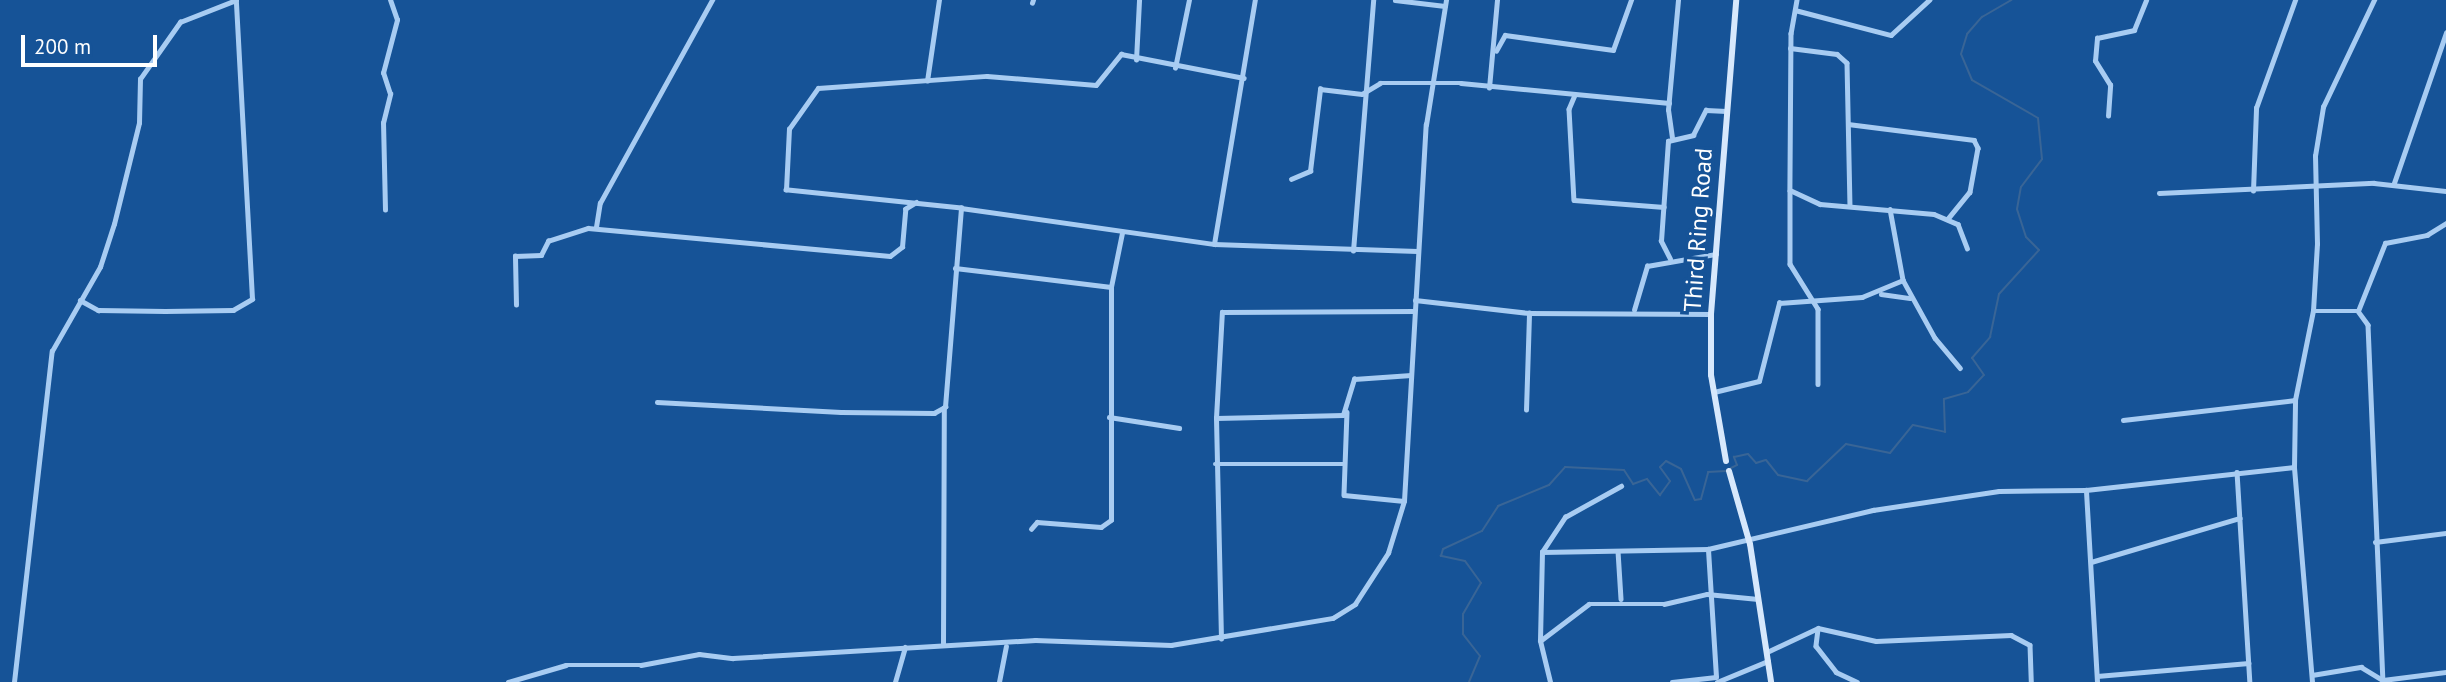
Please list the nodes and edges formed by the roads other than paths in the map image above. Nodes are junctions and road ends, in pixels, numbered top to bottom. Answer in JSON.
{"nodes":[{"id":1,"x":236,"y":0,"type":"edge"},
{"id":2,"x":390,"y":0,"type":"edge"},
{"id":3,"x":712,"y":0,"type":"edge"},
{"id":4,"x":939,"y":0,"type":"edge"},
{"id":5,"x":1139,"y":0,"type":"edge"},
{"id":6,"x":1189,"y":0,"type":"edge"},
{"id":7,"x":1255,"y":0,"type":"edge"},
{"id":8,"x":1373,"y":0,"type":"edge"},
{"id":9,"x":1395,"y":0,"type":"edge"},
{"id":10,"x":1497,"y":0,"type":"edge"},
{"id":11,"x":1631,"y":0,"type":"edge"},
{"id":12,"x":1678,"y":0,"type":"edge"},
{"id":13,"x":1736,"y":0,"type":"edge"},
{"id":14,"x":1797,"y":0,"type":"edge"},
{"id":15,"x":1929,"y":0,"type":"edge"},
{"id":16,"x":2146,"y":0,"type":"edge"},
{"id":17,"x":2295,"y":0,"type":"edge"},
{"id":18,"x":2374,"y":0,"type":"edge"},
{"id":19,"x":1446,"y":3,"type":"edge"},
{"id":20,"x":1795,"y":10,"type":"junction"},
{"id":21,"x":2446,"y":33,"type":"edge"},
{"id":22,"x":1790,"y":48,"type":"junction"},
{"id":23,"x":1496,"y":51,"type":"junction"},
{"id":24,"x":1136,"y":60,"type":"junction"},
{"id":25,"x":1175,"y":68,"type":"junction"},
{"id":26,"x":1244,"y":78,"type":"junction"},
{"id":27,"x":927,"y":81,"type":"junction"},
{"id":28,"x":1431,"y":85,"type":"junction"},
{"id":29,"x":1489,"y":88,"type":"junction"},
{"id":30,"x":1366,"y":90,"type":"junction"},
{"id":31,"x":1575,"y":95,"type":"junction"},
{"id":32,"x":1669,"y":103,"type":"junction"},
{"id":33,"x":1726,"y":111,"type":"junction"},
{"id":34,"x":2108,"y":116,"type":"dead end"},
{"id":35,"x":1847,"y":124,"type":"junction"},
{"id":36,"x":1671,"y":138,"type":"junction"},
{"id":37,"x":1291,"y":179,"type":"dead end"},
{"id":38,"x":2394,"y":183,"type":"junction"},
{"id":39,"x":2315,"y":188,"type":"junction"},
{"id":40,"x":1790,"y":190,"type":"junction"},
{"id":41,"x":2446,"y":191,"type":"edge"},
{"id":42,"x":2253,"y":192,"type":"junction"},
{"id":43,"x":2159,"y":193,"type":"dead end"},
{"id":44,"x":1788,"y":198,"type":"junction"},
{"id":45,"x":1795,"y":198,"type":"junction"},
{"id":46,"x":916,"y":201,"type":"junction"},
{"id":47,"x":1850,"y":204,"type":"junction"},
{"id":48,"x":1664,"y":206,"type":"junction"},
{"id":49,"x":961,"y":208,"type":"junction"},
{"id":50,"x":1890,"y":209,"type":"junction"},
{"id":51,"x":385,"y":210,"type":"dead end"},
{"id":52,"x":1948,"y":219,"type":"junction"},
{"id":53,"x":2446,"y":223,"type":"edge"},
{"id":54,"x":596,"y":227,"type":"junction"},
{"id":55,"x":1122,"y":233,"type":"junction"},
{"id":56,"x":1214,"y":244,"type":"junction"},
{"id":57,"x":1967,"y":248,"type":"dead end"},
{"id":58,"x":1353,"y":251,"type":"junction"},
{"id":59,"x":1417,"y":251,"type":"junction"},
{"id":60,"x":1716,"y":254,"type":"junction"},
{"id":61,"x":1670,"y":259,"type":"junction"},
{"id":62,"x":955,"y":268,"type":"junction"},
{"id":63,"x":1903,"y":280,"type":"junction"},
{"id":64,"x":1111,"y":287,"type":"junction"},
{"id":65,"x":1878,"y":293,"type":"junction"},
{"id":66,"x":1808,"y":298,"type":"junction"},
{"id":67,"x":80,"y":300,"type":"junction"},
{"id":68,"x":1415,"y":300,"type":"junction"},
{"id":69,"x":1916,"y":304,"type":"junction"},
{"id":70,"x":516,"y":305,"type":"dead end"},
{"id":71,"x":1634,"y":310,"type":"junction"},
{"id":72,"x":1414,"y":311,"type":"junction"},
{"id":73,"x":2313,"y":311,"type":"junction"},
{"id":74,"x":2358,"y":312,"type":"junction"},
{"id":75,"x":1529,"y":313,"type":"junction"},
{"id":76,"x":1712,"y":314,"type":"junction"},
{"id":77,"x":1960,"y":368,"type":"dead end"},
{"id":78,"x":1411,"y":375,"type":"junction"},
{"id":79,"x":1818,"y":384,"type":"dead end"},
{"id":80,"x":1713,"y":392,"type":"junction"},
{"id":81,"x":2295,"y":400,"type":"junction"},
{"id":82,"x":657,"y":402,"type":"dead end"},
{"id":83,"x":944,"y":407,"type":"junction"},
{"id":84,"x":1347,"y":410,"type":"junction"},
{"id":85,"x":1526,"y":410,"type":"dead end"},
{"id":86,"x":1109,"y":416,"type":"junction"},
{"id":87,"x":1216,"y":418,"type":"junction"},
{"id":88,"x":2123,"y":420,"type":"dead end"},
{"id":89,"x":1179,"y":428,"type":"dead end"},
{"id":90,"x":1726,"y":461,"type":"joint"},
{"id":91,"x":1215,"y":464,"type":"junction"},
{"id":92,"x":1343,"y":464,"type":"junction"},
{"id":93,"x":2294,"y":467,"type":"junction"},
{"id":94,"x":1729,"y":471,"type":"joint"},
{"id":95,"x":2237,"y":472,"type":"junction"},
{"id":96,"x":1621,"y":486,"type":"dead end"},
{"id":97,"x":2086,"y":490,"type":"junction"},
{"id":98,"x":1404,"y":501,"type":"junction"},
{"id":99,"x":2240,"y":518,"type":"junction"},
{"id":100,"x":1031,"y":529,"type":"dead end"},
{"id":101,"x":2446,"y":533,"type":"edge"},
{"id":102,"x":2375,"y":542,"type":"junction"},
{"id":103,"x":1749,"y":544,"type":"junction"},
{"id":104,"x":1708,"y":549,"type":"junction"},
{"id":105,"x":1618,"y":551,"type":"junction"},
{"id":106,"x":1542,"y":552,"type":"junction"},
{"id":107,"x":2091,"y":562,"type":"junction"},
{"id":108,"x":1707,"y":594,"type":"junction"},
{"id":109,"x":1621,"y":599,"type":"junction"},
{"id":110,"x":1758,"y":599,"type":"junction"},
{"id":111,"x":1818,"y":628,"type":"junction"},
{"id":112,"x":1221,"y":639,"type":"junction"},
{"id":113,"x":1540,"y":641,"type":"junction"},
{"id":114,"x":943,"y":645,"type":"junction"},
{"id":115,"x":906,"y":646,"type":"junction"},
{"id":116,"x":1006,"y":646,"type":"junction"},
{"id":117,"x":1767,"y":652,"type":"junction"},
{"id":118,"x":1768,"y":661,"type":"junction"},
{"id":119,"x":2248,"y":663,"type":"junction"},
{"id":120,"x":2446,"y":672,"type":"edge"},
{"id":121,"x":2312,"y":675,"type":"junction"},
{"id":122,"x":1716,"y":679,"type":"edge"},
{"id":123,"x":2097,"y":679,"type":"edge"},
{"id":124,"x":2383,"y":681,"type":"edge"},
{"id":125,"x":14,"y":682,"type":"edge"},
{"id":126,"x":508,"y":682,"type":"edge"},
{"id":127,"x":895,"y":682,"type":"edge"},
{"id":128,"x":999,"y":682,"type":"edge"},
{"id":129,"x":1549,"y":682,"type":"edge"},
{"id":130,"x":1672,"y":682,"type":"edge"},
{"id":131,"x":1771,"y":682,"type":"edge"},
{"id":132,"x":1857,"y":682,"type":"edge"},
{"id":133,"x":2031,"y":682,"type":"edge"},
{"id":134,"x":2250,"y":682,"type":"edge"},
{"id":135,"x":2312,"y":682,"type":"edge"}],
"edges":[{"from":1,"to":67,"type":"street"},
{"from":1,"to":67,"type":"street"},
{"from":2,"to":51,"type":"street"},
{"from":3,"to":54,"type":"street"},
{"from":4,"to":27,"type":"street"},
{"from":5,"to":24,"type":"street"},
{"from":6,"to":25,"type":"street"},
{"from":7,"to":26,"type":"street"},
{"from":8,"to":30,"type":"street"},
{"from":9,"to":19,"type":"street"},
{"from":10,"to":23,"type":"street"},
{"from":11,"to":23,"type":"street"},
{"from":12,"to":32,"type":"street"},
{"from":13,"to":33,"type":"street","name":"Third Ring Road"},
{"from":14,"to":20,"type":"street"},
{"from":15,"to":20,"type":"street"},
{"from":16,"to":34,"type":"street"},
{"from":17,"to":42,"type":"street"},
{"from":18,"to":39,"type":"street"},
{"from":19,"to":28,"type":"street"},
{"from":20,"to":22,"type":"street"},
{"from":21,"to":38,"type":"street"},
{"from":22,"to":35,"type":"street"},
{"from":22,"to":40,"type":"street"},
{"from":23,"to":29,"type":"street"},
{"from":24,"to":25,"type":"street"},
{"from":24,"to":27,"type":"street"},
{"from":25,"to":26,"type":"street"},
{"from":26,"to":56,"type":"street"},
{"from":27,"to":46,"type":"street"},
{"from":28,"to":29,"type":"street"},
{"from":28,"to":30,"type":"street"},
{"from":28,"to":59,"type":"street"},
{"from":29,"to":31,"type":"street"},
{"from":30,"to":37,"type":"street"},
{"from":30,"to":58,"type":"street"},
{"from":31,"to":32,"type":"street"},
{"from":31,"to":48,"type":"street"},
{"from":32,"to":36,"type":"street"},
{"from":33,"to":36,"type":"street"},
{"from":33,"to":60,"type":"street","name":"Third Ring Road"},
{"from":35,"to":47,"type":"street"},
{"from":35,"to":52,"type":"street"},
{"from":36,"to":48,"type":"street"},
{"from":38,"to":39,"type":"street"},
{"from":38,"to":41,"type":"street"},
{"from":39,"to":42,"type":"street"},
{"from":39,"to":73,"type":"street"},
{"from":40,"to":44,"type":"street"},
{"from":40,"to":45,"type":"street"},
{"from":42,"to":43,"type":"street"},
{"from":44,"to":45,"type":"street"},
{"from":44,"to":66,"type":"street"},
{"from":45,"to":47,"type":"street"},
{"from":46,"to":49,"type":"street"},
{"from":46,"to":54,"type":"street"},
{"from":47,"to":50,"type":"street"},
{"from":48,"to":61,"type":"street"},
{"from":49,"to":55,"type":"street"},
{"from":49,"to":62,"type":"street"},
{"from":50,"to":52,"type":"street"},
{"from":50,"to":63,"type":"street"},
{"from":52,"to":57,"type":"street"},
{"from":53,"to":74,"type":"street"},
{"from":54,"to":70,"type":"street"},
{"from":55,"to":56,"type":"street"},
{"from":55,"to":64,"type":"street"},
{"from":56,"to":58,"type":"street"},
{"from":58,"to":59,"type":"street"},
{"from":59,"to":68,"type":"street"},
{"from":60,"to":61,"type":"street"},
{"from":60,"to":76,"type":"street","name":"Third Ring Road"},
{"from":61,"to":71,"type":"street"},
{"from":62,"to":64,"type":"street"},
{"from":62,"to":83,"type":"street"},
{"from":63,"to":65,"type":"street"},
{"from":63,"to":69,"type":"street"},
{"from":64,"to":86,"type":"street"},
{"from":65,"to":66,"type":"street"},
{"from":65,"to":69,"type":"street"},
{"from":66,"to":79,"type":"street"},
{"from":66,"to":80,"type":"street"},
{"from":67,"to":125,"type":"street"},
{"from":68,"to":72,"type":"street"},
{"from":68,"to":75,"type":"street"},
{"from":69,"to":77,"type":"street"},
{"from":71,"to":75,"type":"street"},
{"from":71,"to":76,"type":"street"},
{"from":72,"to":78,"type":"street"},
{"from":72,"to":87,"type":"street"},
{"from":73,"to":74,"type":"street"},
{"from":73,"to":81,"type":"street"},
{"from":74,"to":102,"type":"street"},
{"from":75,"to":85,"type":"street"},
{"from":76,"to":80,"type":"street","name":"Third Ring Road"},
{"from":78,"to":84,"type":"street"},
{"from":78,"to":98,"type":"street"},
{"from":80,"to":90,"type":"street","name":"Third Ring Road"},
{"from":81,"to":88,"type":"street"},
{"from":81,"to":93,"type":"street"},
{"from":82,"to":83,"type":"street"},
{"from":83,"to":114,"type":"street"},
{"from":84,"to":87,"type":"street"},
{"from":84,"to":92,"type":"street"},
{"from":86,"to":89,"type":"street"},
{"from":86,"to":100,"type":"street"},
{"from":87,"to":91,"type":"street"},
{"from":90,"to":94,"type":"street"},
{"from":91,"to":92,"type":"street"},
{"from":91,"to":112,"type":"street"},
{"from":92,"to":98,"type":"street"},
{"from":93,"to":95,"type":"street"},
{"from":93,"to":121,"type":"street"},
{"from":94,"to":103,"type":"street"},
{"from":95,"to":97,"type":"street"},
{"from":95,"to":99,"type":"street"},
{"from":96,"to":106,"type":"street"},
{"from":97,"to":103,"type":"street"},
{"from":97,"to":107,"type":"street"},
{"from":98,"to":112,"type":"street"},
{"from":99,"to":107,"type":"street"},
{"from":99,"to":119,"type":"street"},
{"from":101,"to":102,"type":"street"},
{"from":102,"to":124,"type":"street"},
{"from":103,"to":104,"type":"street"},
{"from":103,"to":110,"type":"street"},
{"from":104,"to":105,"type":"street"},
{"from":104,"to":108,"type":"street"},
{"from":105,"to":106,"type":"street"},
{"from":105,"to":109,"type":"street"},
{"from":106,"to":113,"type":"street"},
{"from":107,"to":123,"type":"street"},
{"from":108,"to":109,"type":"street"},
{"from":108,"to":110,"type":"street"},
{"from":108,"to":122,"type":"street"},
{"from":109,"to":113,"type":"street"},
{"from":110,"to":117,"type":"street"},
{"from":111,"to":117,"type":"street"},
{"from":111,"to":132,"type":"street"},
{"from":111,"to":133,"type":"street"},
{"from":112,"to":116,"type":"street"},
{"from":113,"to":129,"type":"street"},
{"from":114,"to":115,"type":"street"},
{"from":114,"to":116,"type":"street"},
{"from":115,"to":126,"type":"street"},
{"from":115,"to":127,"type":"street"},
{"from":116,"to":128,"type":"street"},
{"from":117,"to":118,"type":"street"},
{"from":118,"to":122,"type":"street"},
{"from":118,"to":131,"type":"street"},
{"from":119,"to":123,"type":"street"},
{"from":119,"to":134,"type":"street"},
{"from":120,"to":124,"type":"street"},
{"from":121,"to":124,"type":"street"},
{"from":121,"to":135,"type":"street"},
{"from":122,"to":130,"type":"street"}]}
